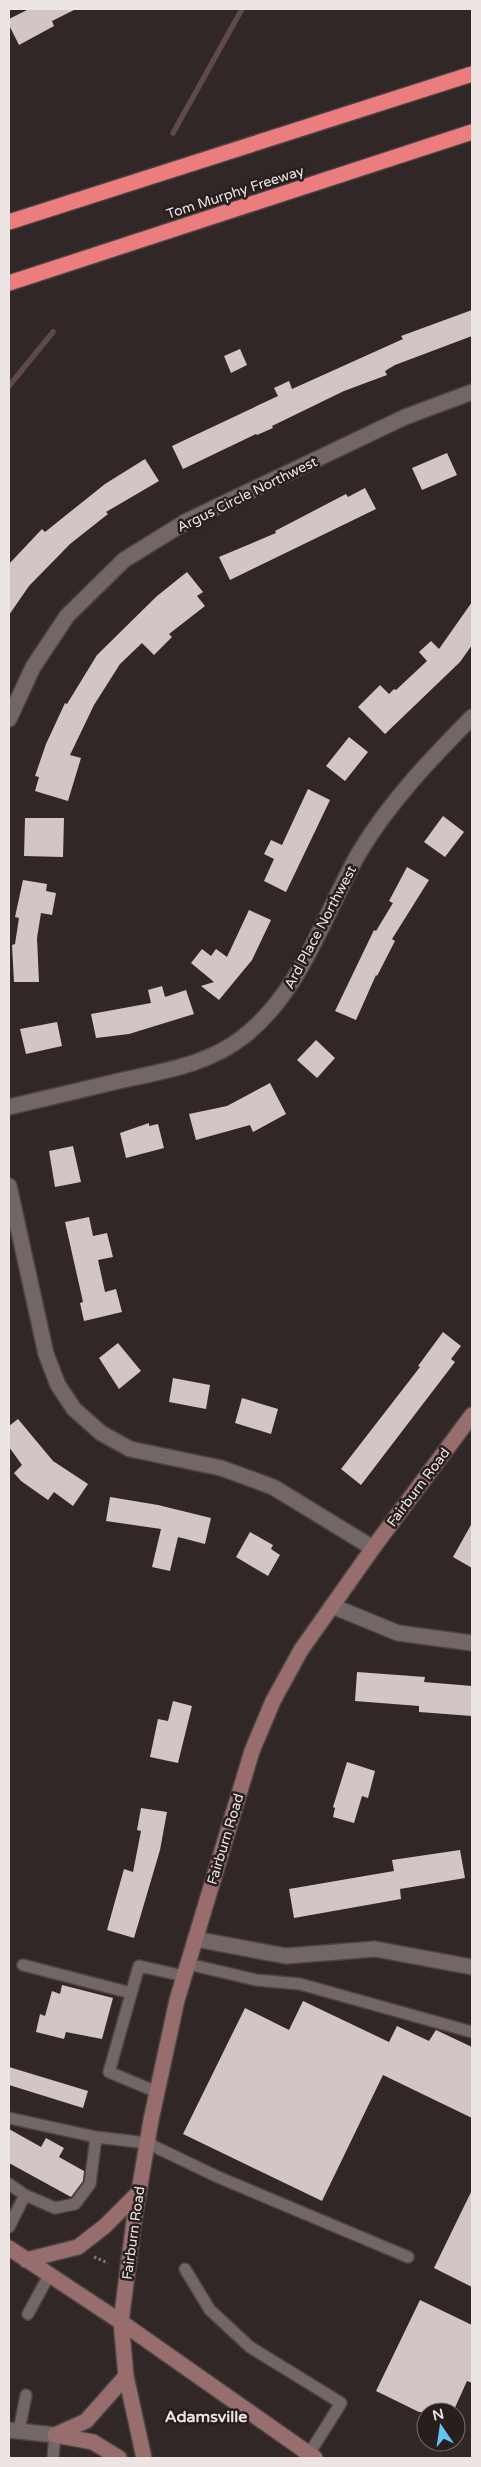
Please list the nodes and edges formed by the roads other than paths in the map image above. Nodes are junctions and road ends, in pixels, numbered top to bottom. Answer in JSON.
{"nodes":[{"id":1,"x":472,"y":66,"type":"edge"},
{"id":2,"x":472,"y":74,"type":"edge"},
{"id":3,"x":361,"y":108,"type":"junction"},
{"id":4,"x":472,"y":132,"type":"edge"},
{"id":5,"x":9,"y":222,"type":"edge"},
{"id":6,"x":9,"y":283,"type":"edge"},
{"id":7,"x":472,"y":392,"type":"edge"},
{"id":8,"x":472,"y":717,"type":"edge"},
{"id":9,"x":9,"y":719,"type":"edge"},
{"id":10,"x":9,"y":1107,"type":"edge"},
{"id":11,"x":9,"y":1186,"type":"edge"},
{"id":12,"x":472,"y":1415,"type":"edge"},
{"id":13,"x":373,"y":1548,"type":"junction"},
{"id":14,"x":332,"y":1606,"type":"junction"},
{"id":15,"x":472,"y":1643,"type":"edge"},
{"id":16,"x":195,"y":1939,"type":"junction"},
{"id":17,"x":23,"y":1966,"type":"dead end"},
{"id":18,"x":472,"y":1967,"type":"edge"},
{"id":19,"x":186,"y":1970,"type":"junction"},
{"id":20,"x":131,"y":1993,"type":"junction"},
{"id":21,"x":472,"y":2032,"type":"edge"},
{"id":22,"x":156,"y":2092,"type":"junction"},
{"id":23,"x":9,"y":2118,"type":"edge"},
{"id":24,"x":96,"y":2137,"type":"junction"},
{"id":25,"x":147,"y":2143,"type":"junction"},
{"id":26,"x":9,"y":2184,"type":"edge"},
{"id":27,"x":138,"y":2192,"type":"junction"},
{"id":28,"x":25,"y":2195,"type":"junction"},
{"id":29,"x":9,"y":2227,"type":"edge"},
{"id":30,"x":9,"y":2248,"type":"edge"},
{"id":31,"x":408,"y":2256,"type":"dead end"},
{"id":32,"x":26,"y":2260,"type":"junction"},
{"id":33,"x":185,"y":2269,"type":"dead end"},
{"id":34,"x":49,"y":2275,"type":"junction"},
{"id":35,"x":28,"y":2314,"type":"dead end"},
{"id":36,"x":121,"y":2322,"type":"junction"},
{"id":37,"x":126,"y":2376,"type":"junction"},
{"id":38,"x":26,"y":2395,"type":"dead end"},
{"id":39,"x":14,"y":2431,"type":"edge"},
{"id":40,"x":55,"y":2435,"type":"junction"},
{"id":41,"x":312,"y":2456,"type":"edge"},
{"id":42,"x":53,"y":2458,"type":"edge"},
{"id":43,"x":119,"y":2458,"type":"edge"},
{"id":44,"x":144,"y":2458,"type":"edge"}],
"edges":[{"from":1,"to":3,"type":"highway"},
{"from":2,"to":3,"type":"highway"},
{"from":3,"to":5,"type":"highway"},
{"from":4,"to":6,"type":"highway","name":"Tom Murphy Freeway"},
{"from":7,"to":9,"type":"street","name":"Argus Circle Northwest"},
{"from":8,"to":10,"type":"street","name":"Ard Place Northwest"},
{"from":11,"to":13,"type":"street"},
{"from":12,"to":13,"type":"street","name":"Fairburn Road"},
{"from":13,"to":14,"type":"street","name":"Fairburn Road"},
{"from":14,"to":15,"type":"street"},
{"from":14,"to":16,"type":"street","name":"Fairburn Road"},
{"from":16,"to":18,"type":"street"},
{"from":16,"to":19,"type":"street","name":"Fairburn Road"},
{"from":17,"to":20,"type":"lane"},
{"from":19,"to":20,"type":"lane"},
{"from":19,"to":21,"type":"lane"},
{"from":19,"to":22,"type":"street","name":"Fairburn Road"},
{"from":20,"to":22,"type":"lane"},
{"from":22,"to":25,"type":"street","name":"Fairburn Road"},
{"from":23,"to":24,"type":"lane"},
{"from":24,"to":25,"type":"lane"},
{"from":24,"to":28,"type":"lane"},
{"from":25,"to":27,"type":"street","name":"Fairburn Road"},
{"from":25,"to":31,"type":"lane"},
{"from":26,"to":28,"type":"lane"},
{"from":27,"to":32,"type":"street"},
{"from":27,"to":36,"type":"street","name":"Fairburn Road"},
{"from":28,"to":29,"type":"lane"},
{"from":30,"to":32,"type":"street"},
{"from":32,"to":34,"type":"street"},
{"from":33,"to":41,"type":"lane"},
{"from":34,"to":35,"type":"lane"},
{"from":34,"to":36,"type":"street"},
{"from":36,"to":37,"type":"street","name":"Fairburn Road"},
{"from":36,"to":41,"type":"street"},
{"from":37,"to":40,"type":"street"},
{"from":37,"to":44,"type":"street","name":"Fairburn Road"},
{"from":38,"to":39,"type":"lane"},
{"from":39,"to":40,"type":"street"},
{"from":40,"to":42,"type":"lane"},
{"from":40,"to":43,"type":"street"}]}
